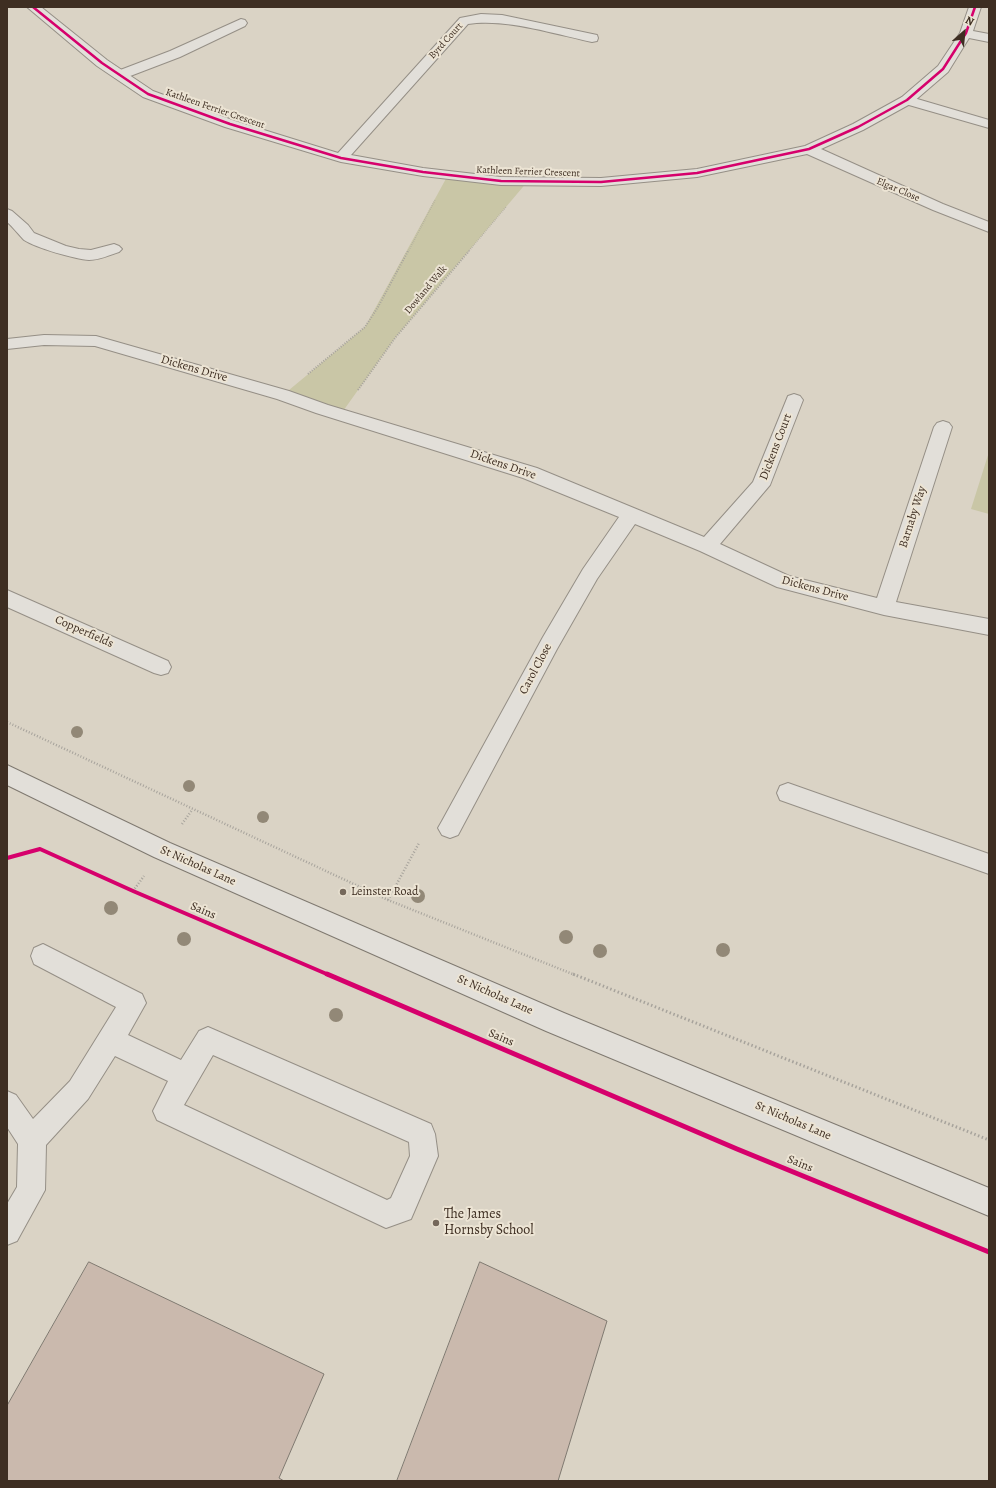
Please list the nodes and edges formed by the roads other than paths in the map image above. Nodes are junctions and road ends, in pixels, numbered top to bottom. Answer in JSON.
{"nodes":[{"id":1,"x":33,"y":7,"type":"edge"},
{"id":2,"x":975,"y":7,"type":"edge"},
{"id":3,"x":241,"y":23,"type":"dead end"},
{"id":4,"x":966,"y":33,"type":"junction"},
{"id":5,"x":592,"y":38,"type":"dead end"},
{"id":6,"x":989,"y":38,"type":"edge"},
{"id":7,"x":120,"y":75,"type":"junction"},
{"id":8,"x":907,"y":100,"type":"junction"},
{"id":9,"x":989,"y":124,"type":"edge"},
{"id":10,"x":809,"y":149,"type":"junction"},
{"id":11,"x":341,"y":158,"type":"junction"},
{"id":12,"x":7,"y":214,"type":"edge"},
{"id":13,"x":989,"y":227,"type":"edge"},
{"id":14,"x":114,"y":249,"type":"dead end"},
{"id":15,"x":7,"y":344,"type":"edge"},
{"id":16,"x":794,"y":400,"type":"dead end"},
{"id":17,"x":943,"y":427,"type":"dead end"},
{"id":18,"x":631,"y":515,"type":"junction"},
{"id":19,"x":707,"y":546,"type":"junction"},
{"id":20,"x":7,"y":598,"type":"edge"},
{"id":21,"x":884,"y":607,"type":"junction"},
{"id":22,"x":989,"y":627,"type":"edge"},
{"id":23,"x":161,"y":667,"type":"dead end"},
{"id":24,"x":9,"y":778,"type":"edge"},
{"id":25,"x":788,"y":793,"type":"dead end"},
{"id":26,"x":450,"y":828,"type":"road end"},
{"id":27,"x":989,"y":864,"type":"edge"},
{"id":28,"x":43,"y":956,"type":"dead end"},
{"id":29,"x":110,"y":1040,"type":"junction"},
{"id":30,"x":186,"y":1076,"type":"junction"},
{"id":31,"x":7,"y":1104,"type":"edge"},
{"id":32,"x":32,"y":1140,"type":"junction"},
{"id":33,"x":989,"y":1202,"type":"edge"},
{"id":34,"x":7,"y":1231,"type":"edge"}],
"edges":[{"from":1,"to":7,"type":"street","name":"Kathleen Ferrier Crescent"},
{"from":2,"to":4,"type":"street","name":"Kathleen Ferrier Crescent"},
{"from":3,"to":7,"type":"street"},
{"from":4,"to":6,"type":"street"},
{"from":4,"to":8,"type":"street","name":"Kathleen Ferrier Crescent"},
{"from":5,"to":11,"type":"street","name":"Byrd Court"},
{"from":7,"to":11,"type":"street","name":"Kathleen Ferrier Crescent"},
{"from":8,"to":9,"type":"street"},
{"from":8,"to":10,"type":"street","name":"Kathleen Ferrier Crescent"},
{"from":10,"to":11,"type":"street","name":"Kathleen Ferrier Crescent"},
{"from":10,"to":13,"type":"street","name":"Elgar Close"},
{"from":12,"to":14,"type":"street"},
{"from":15,"to":18,"type":"street","name":"Dickens Drive"},
{"from":16,"to":19,"type":"street","name":"Dickens Court"},
{"from":17,"to":21,"type":"street","name":"Barnaby Way"},
{"from":18,"to":19,"type":"street","name":"Dickens Drive"},
{"from":18,"to":26,"type":"street","name":"Carol Close"},
{"from":19,"to":21,"type":"street","name":"Dickens Drive"},
{"from":20,"to":23,"type":"street","name":"Copperfields"},
{"from":21,"to":22,"type":"street","name":"Dickens Drive"},
{"from":24,"to":33,"type":"street","name":"St Nicholas Lane"},
{"from":25,"to":27,"type":"street"},
{"from":28,"to":29,"type":"street"},
{"from":29,"to":30,"type":"street"},
{"from":29,"to":32,"type":"street"},
{"from":30,"to":30,"type":"street"},
{"from":31,"to":32,"type":"street"},
{"from":32,"to":34,"type":"street"}]}
